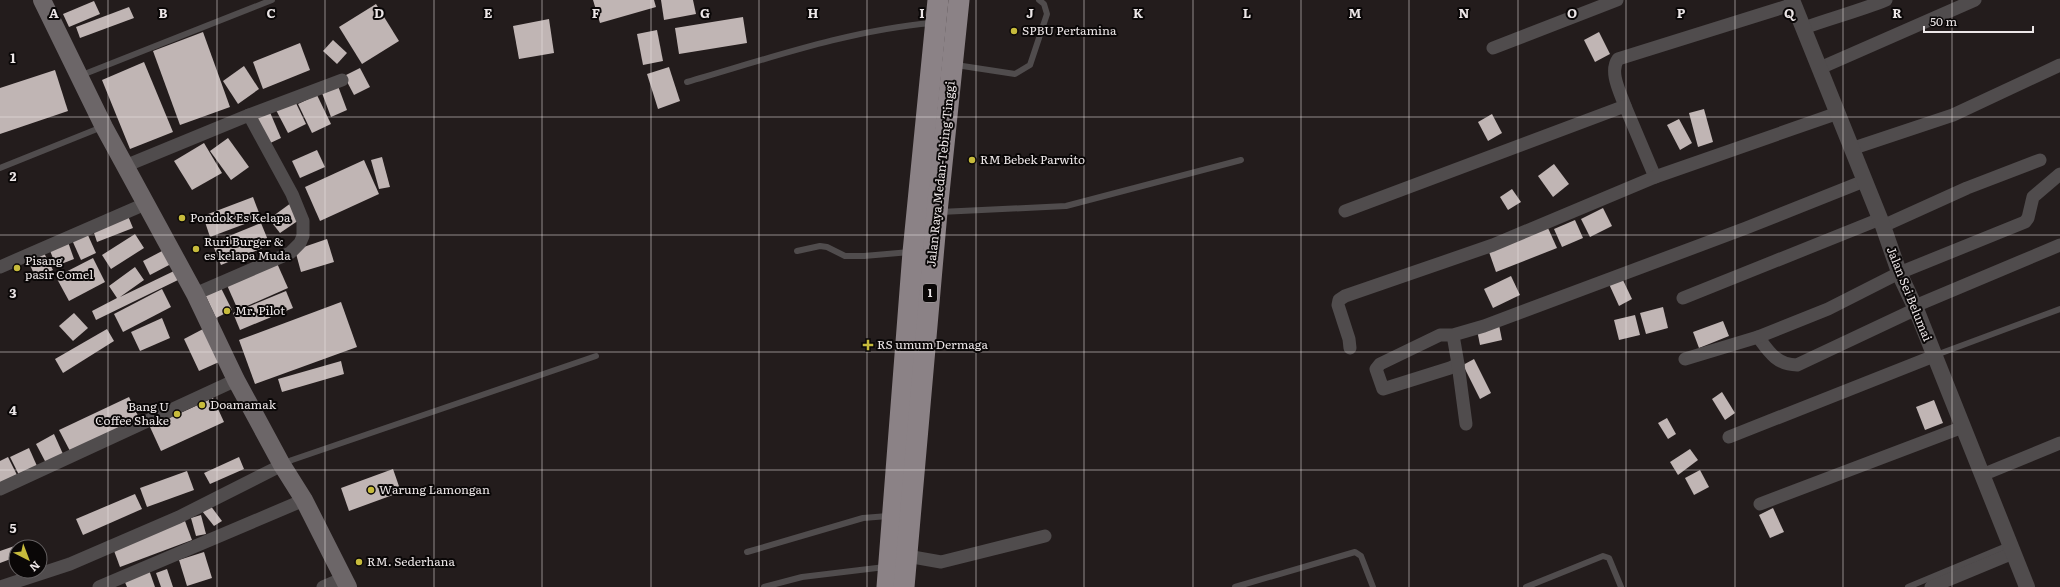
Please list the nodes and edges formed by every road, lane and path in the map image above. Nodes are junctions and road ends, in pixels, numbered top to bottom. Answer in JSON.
{"nodes":[{"id":1,"x":42,"y":0,"type":"edge"},
{"id":2,"x":272,"y":0,"type":"edge"},
{"id":3,"x":938,"y":0,"type":"edge"},
{"id":4,"x":959,"y":0,"type":"edge"},
{"id":5,"x":1039,"y":0,"type":"edge"},
{"id":6,"x":1617,"y":0,"type":"edge"},
{"id":7,"x":1886,"y":0,"type":"edge"},
{"id":8,"x":1975,"y":0,"type":"edge"},
{"id":9,"x":1793,"y":2,"type":"edge"},
{"id":10,"x":1952,"y":5,"type":"edge"},
{"id":11,"x":936,"y":22,"type":"junction"},
{"id":12,"x":1804,"y":28,"type":"junction"},
{"id":13,"x":1493,"y":48,"type":"dead end"},
{"id":14,"x":952,"y":64,"type":"junction"},
{"id":15,"x":2060,"y":65,"type":"edge"},
{"id":16,"x":1820,"y":68,"type":"junction"},
{"id":17,"x":78,"y":77,"type":"junction"},
{"id":18,"x":342,"y":80,"type":"dead end"},
{"id":19,"x":687,"y":82,"type":"dead end"},
{"id":20,"x":1625,"y":106,"type":"junction"},
{"id":21,"x":1838,"y":113,"type":"junction"},
{"id":22,"x":249,"y":115,"type":"junction"},
{"id":23,"x":104,"y":126,"type":"junction"},
{"id":24,"x":1851,"y":149,"type":"junction"},
{"id":25,"x":1241,"y":160,"type":"dead end"},
{"id":26,"x":2040,"y":160,"type":"dead end"},
{"id":27,"x":125,"y":166,"type":"junction"},
{"id":28,"x":0,"y":168,"type":"edge"},
{"id":29,"x":2060,"y":174,"type":"edge"},
{"id":30,"x":1655,"y":177,"type":"junction"},
{"id":31,"x":1864,"y":181,"type":"junction"},
{"id":32,"x":145,"y":204,"type":"junction"},
{"id":33,"x":1344,"y":211,"type":"dead end"},
{"id":34,"x":937,"y":212,"type":"junction"},
{"id":35,"x":1882,"y":222,"type":"junction"},
{"id":36,"x":2060,"y":245,"type":"edge"},
{"id":37,"x":797,"y":251,"type":"dead end"},
{"id":38,"x":913,"y":252,"type":"junction"},
{"id":39,"x":0,"y":267,"type":"edge"},
{"id":40,"x":1899,"y":273,"type":"junction"},
{"id":41,"x":195,"y":294,"type":"junction"},
{"id":42,"x":1683,"y":298,"type":"dead end"},
{"id":43,"x":1916,"y":307,"type":"junction"},
{"id":44,"x":2060,"y":309,"type":"edge"},
{"id":45,"x":1453,"y":335,"type":"junction"},
{"id":46,"x":1758,"y":337,"type":"junction"},
{"id":47,"x":1350,"y":348,"type":"dead end"},
{"id":48,"x":596,"y":356,"type":"dead end"},
{"id":49,"x":1934,"y":356,"type":"junction"},
{"id":50,"x":1685,"y":359,"type":"dead end"},
{"id":51,"x":1458,"y":364,"type":"junction"},
{"id":52,"x":236,"y":380,"type":"junction"},
{"id":53,"x":1466,"y":424,"type":"dead end"},
{"id":54,"x":1963,"y":427,"type":"junction"},
{"id":55,"x":1729,"y":437,"type":"dead end"},
{"id":56,"x":2060,"y":443,"type":"edge"},
{"id":57,"x":282,"y":465,"type":"junction"},
{"id":58,"x":1982,"y":475,"type":"junction"},
{"id":59,"x":0,"y":489,"type":"edge"},
{"id":60,"x":304,"y":500,"type":"junction"},
{"id":61,"x":1760,"y":504,"type":"dead end"},
{"id":62,"x":892,"y":516,"type":"junction"},
{"id":63,"x":1046,"y":536,"type":"dead end"},
{"id":64,"x":2011,"y":549,"type":"junction"},
{"id":65,"x":747,"y":552,"type":"dead end"},
{"id":66,"x":907,"y":556,"type":"junction"},
{"id":67,"x":888,"y":577,"type":"edge"},
{"id":68,"x":346,"y":583,"type":"edge"},
{"id":69,"x":0,"y":587,"type":"edge"},
{"id":70,"x":99,"y":587,"type":"edge"},
{"id":71,"x":323,"y":587,"type":"edge"},
{"id":72,"x":764,"y":587,"type":"edge"},
{"id":73,"x":904,"y":587,"type":"edge"},
{"id":74,"x":1235,"y":587,"type":"edge"},
{"id":75,"x":1373,"y":587,"type":"edge"},
{"id":76,"x":1526,"y":587,"type":"edge"},
{"id":77,"x":1621,"y":587,"type":"edge"},
{"id":78,"x":1908,"y":587,"type":"edge"},
{"id":79,"x":1931,"y":587,"type":"edge"},
{"id":80,"x":2027,"y":587,"type":"edge"}],
"edges":[{"from":1,"to":17,"type":"main road"},
{"from":2,"to":17,"type":"lane"},
{"from":3,"to":11,"type":"highway","name":"Jalan Raya Medan-Tebing Tinggi","number":"1"},
{"from":4,"to":14,"type":"highway","name":"Jalan Raya Medan-Tebing Tinggi","number":"1"},
{"from":5,"to":14,"type":"lane"},
{"from":6,"to":13,"type":"street"},
{"from":7,"to":12,"type":"street"},
{"from":8,"to":10,"type":"street"},
{"from":9,"to":12,"type":"street","name":"Jalan Sei Belumai"},
{"from":9,"to":20,"type":"street"},
{"from":10,"to":16,"type":"street"},
{"from":11,"to":19,"type":"lane"},
{"from":11,"to":38,"type":"highway","name":"Jalan Raya Medan-Tebing Tinggi","number":"1"},
{"from":12,"to":16,"type":"street","name":"Jalan Sei Belumai"},
{"from":14,"to":34,"type":"highway","name":"Jalan Raya Medan-Tebing Tinggi","number":"1"},
{"from":15,"to":24,"type":"street"},
{"from":16,"to":21,"type":"street","name":"Jalan Sei Belumai"},
{"from":17,"to":23,"type":"main road"},
{"from":18,"to":22,"type":"street"},
{"from":20,"to":30,"type":"street"},
{"from":20,"to":33,"type":"street"},
{"from":21,"to":24,"type":"street","name":"Jalan Sei Belumai"},
{"from":21,"to":30,"type":"street"},
{"from":22,"to":27,"type":"street"},
{"from":22,"to":41,"type":"street"},
{"from":23,"to":27,"type":"main road"},
{"from":23,"to":28,"type":"lane"},
{"from":24,"to":31,"type":"street","name":"Jalan Sei Belumai"},
{"from":25,"to":34,"type":"lane"},
{"from":26,"to":35,"type":"street"},
{"from":27,"to":32,"type":"main road"},
{"from":29,"to":40,"type":"street"},
{"from":30,"to":47,"type":"street"},
{"from":31,"to":35,"type":"street","name":"Jalan Sei Belumai"},
{"from":31,"to":45,"type":"street"},
{"from":32,"to":39,"type":"street"},
{"from":32,"to":41,"type":"main road"},
{"from":34,"to":66,"type":"highway","name":"Jalan Raya Medan-Tebing Tinggi","number":"1"},
{"from":35,"to":40,"type":"street","name":"Jalan Sei Belumai"},
{"from":35,"to":42,"type":"street"},
{"from":36,"to":43,"type":"street"},
{"from":37,"to":38,"type":"lane"},
{"from":38,"to":62,"type":"highway","name":"Jalan Raya Medan-Tebing Tinggi","number":"1"},
{"from":40,"to":43,"type":"street","name":"Jalan Sei Belumai"},
{"from":40,"to":46,"type":"street"},
{"from":41,"to":52,"type":"main road"},
{"from":43,"to":46,"type":"street"},
{"from":43,"to":49,"type":"street","name":"Jalan Sei Belumai"},
{"from":44,"to":49,"type":"lane"},
{"from":45,"to":51,"type":"street"},
{"from":45,"to":51,"type":"street"},
{"from":46,"to":50,"type":"street"},
{"from":48,"to":57,"type":"lane"},
{"from":49,"to":54,"type":"street","name":"Jalan Sei Belumai"},
{"from":49,"to":55,"type":"street"},
{"from":51,"to":53,"type":"street"},
{"from":52,"to":57,"type":"main road"},
{"from":52,"to":59,"type":"street"},
{"from":54,"to":58,"type":"street","name":"Jalan Sei Belumai"},
{"from":54,"to":61,"type":"street"},
{"from":56,"to":58,"type":"street"},
{"from":57,"to":60,"type":"main road"},
{"from":57,"to":69,"type":"street"},
{"from":58,"to":64,"type":"street","name":"Jalan Sei Belumai"},
{"from":60,"to":68,"type":"main road"},
{"from":60,"to":70,"type":"street"},
{"from":62,"to":65,"type":"lane"},
{"from":62,"to":67,"type":"highway","name":"Jalan Raya Medan-Tebing Tinggi","number":"1"},
{"from":63,"to":66,"type":"street"},
{"from":64,"to":78,"type":"lane"},
{"from":64,"to":79,"type":"street"},
{"from":64,"to":80,"type":"street","name":"Jalan Sei Belumai"},
{"from":66,"to":73,"type":"highway","name":"Jalan Raya Medan-Tebing Tinggi","number":"1"},
{"from":67,"to":72,"type":"lane"},
{"from":68,"to":71,"type":"street"},
{"from":74,"to":75,"type":"lane"},
{"from":76,"to":77,"type":"lane"}]}
